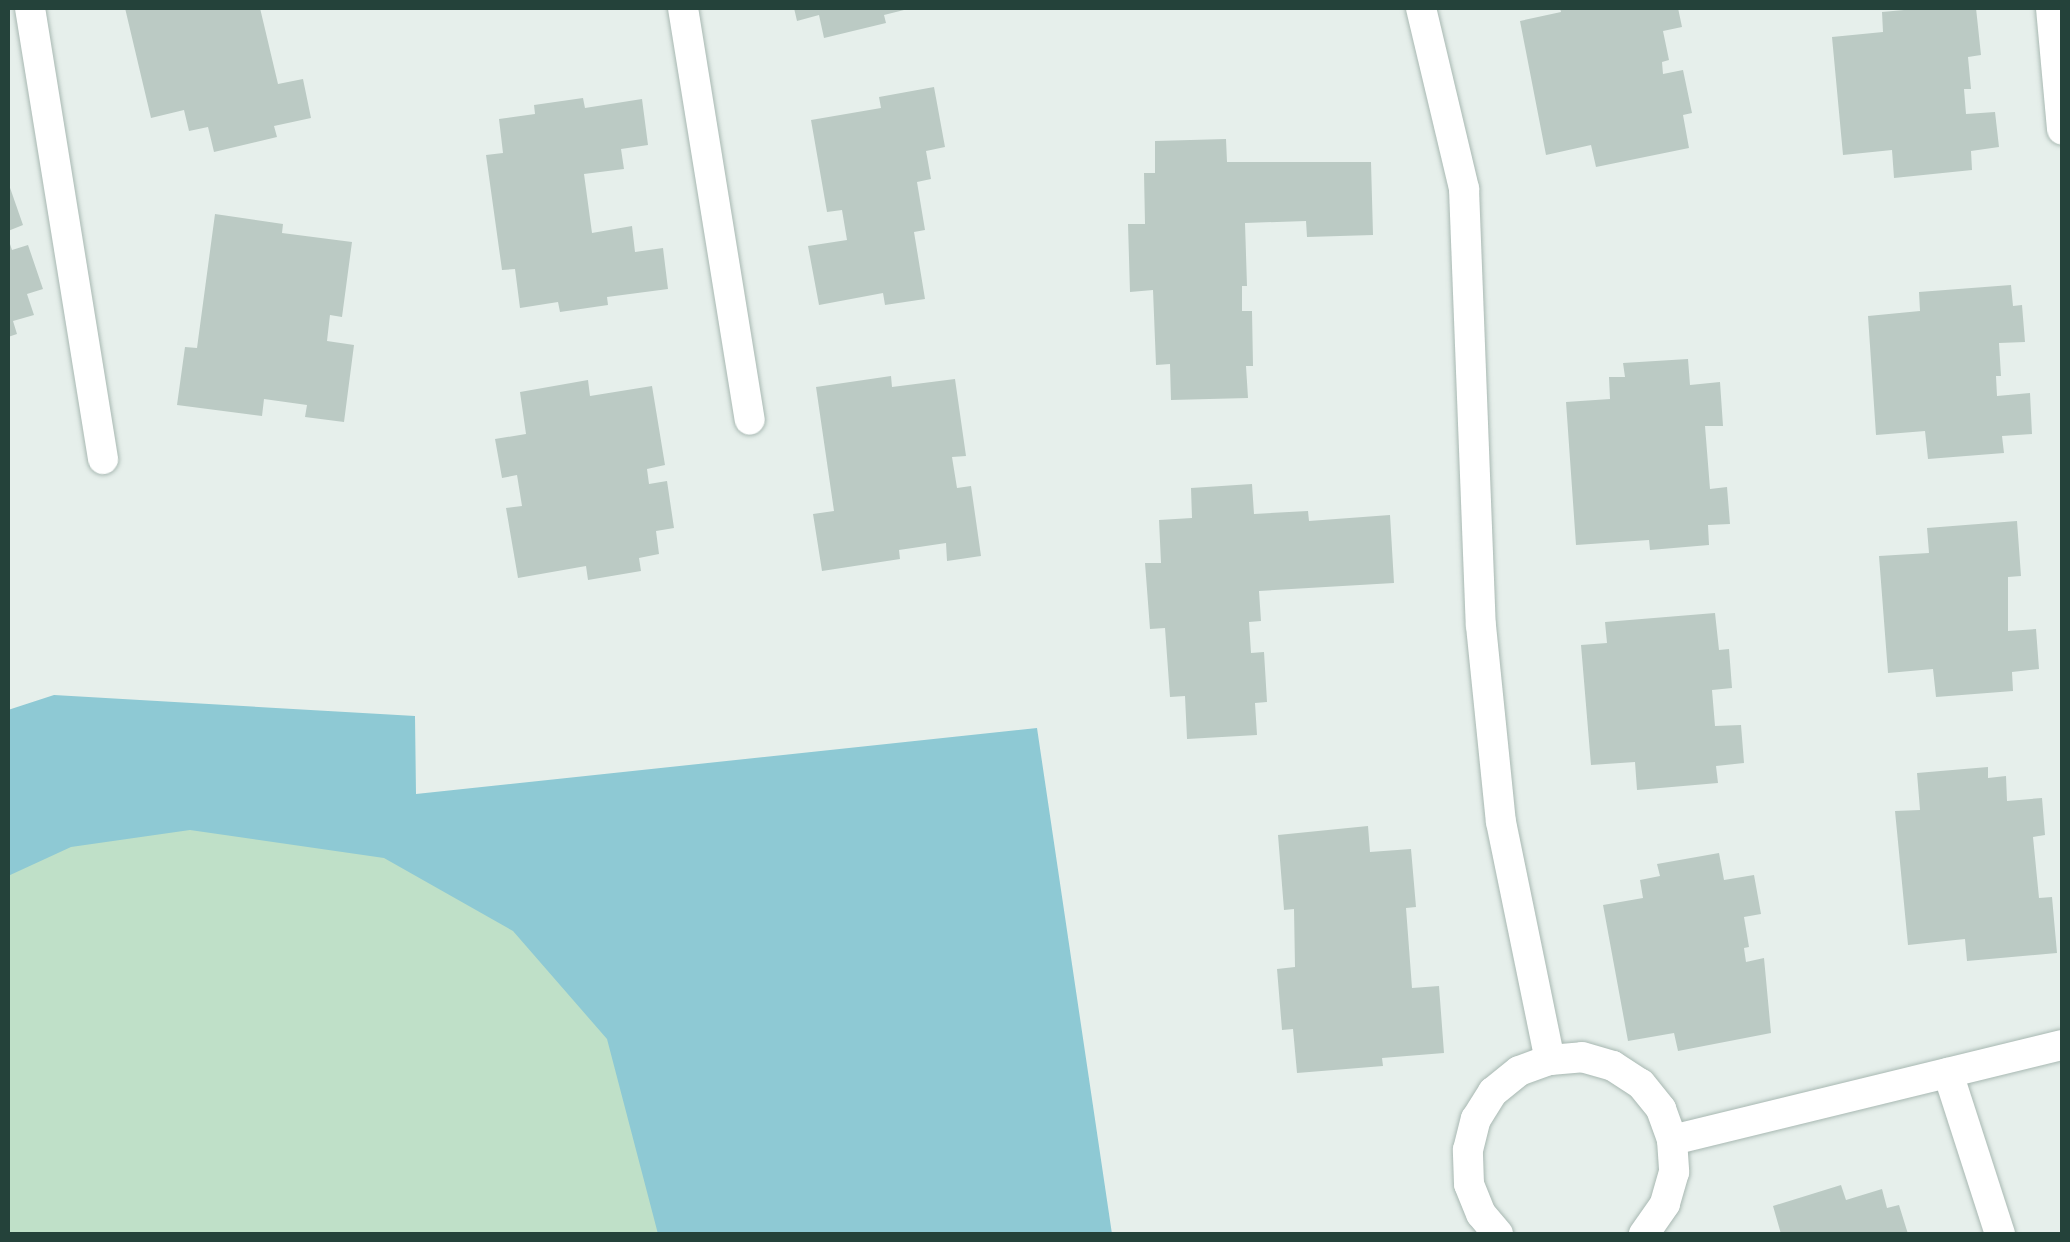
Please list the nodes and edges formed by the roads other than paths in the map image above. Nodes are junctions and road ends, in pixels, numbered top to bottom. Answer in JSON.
{"nodes":[{"id":1,"x":30,"y":8,"type":"edge"},
{"id":2,"x":683,"y":8,"type":"edge"},
{"id":3,"x":1421,"y":8,"type":"edge"},
{"id":4,"x":2051,"y":8,"type":"edge"},
{"id":5,"x":2062,"y":130,"type":"edge"},
{"id":6,"x":750,"y":420,"type":"dead end"},
{"id":7,"x":102,"y":459,"type":"dead end"},
{"id":8,"x":2062,"y":1046,"type":"edge"},
{"id":9,"x":1550,"y":1060,"type":"junction"},
{"id":10,"x":1948,"y":1073,"type":"junction"},
{"id":11,"x":1672,"y":1140,"type":"junction"},
{"id":12,"x":1498,"y":1234,"type":"edge"},
{"id":13,"x":1644,"y":1234,"type":"edge"},
{"id":14,"x":2000,"y":1234,"type":"edge"}],
"edges":[{"from":1,"to":7,"type":"lane"},
{"from":2,"to":6,"type":"lane"},
{"from":3,"to":9,"type":"lane"},
{"from":4,"to":5,"type":"lane"},
{"from":8,"to":10,"type":"lane"},
{"from":9,"to":11,"type":"lane"},
{"from":9,"to":12,"type":"lane"},
{"from":10,"to":11,"type":"lane"},
{"from":10,"to":14,"type":"lane"},
{"from":11,"to":13,"type":"lane"}]}
